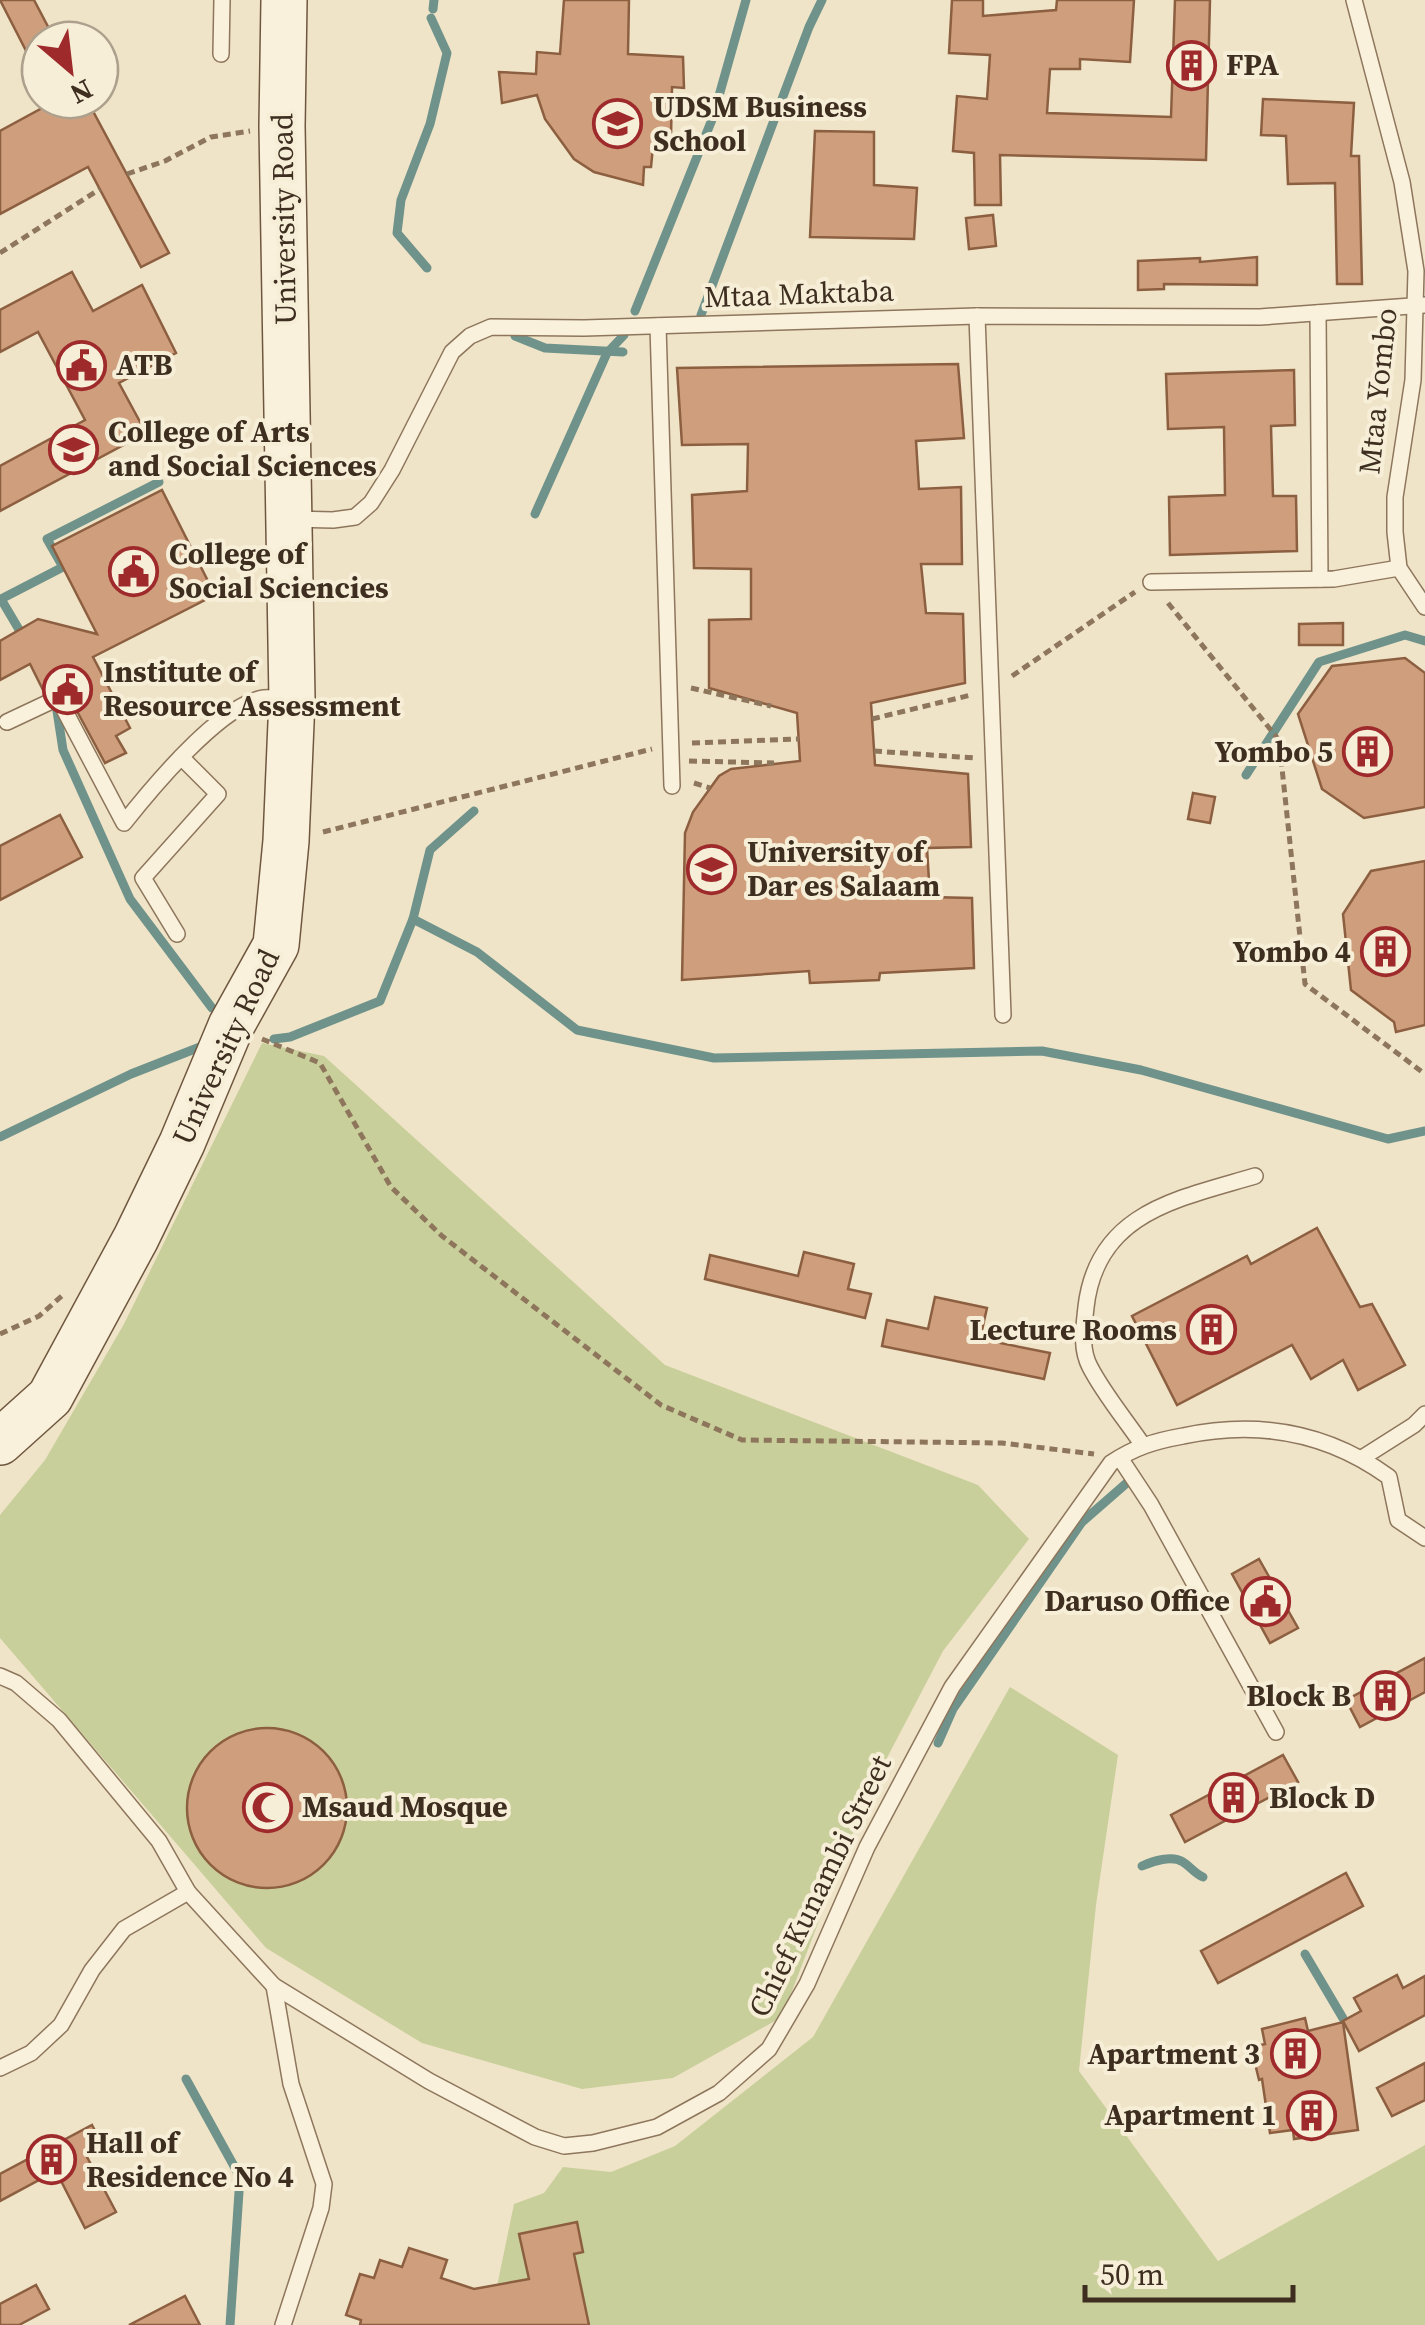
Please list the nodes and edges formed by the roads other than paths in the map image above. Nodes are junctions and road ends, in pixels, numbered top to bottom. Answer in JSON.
{"nodes":[{"id":1,"x":222,"y":0,"type":"edge"},
{"id":2,"x":284,"y":0,"type":"edge"},
{"id":3,"x":1354,"y":0,"type":"edge"},
{"id":4,"x":221,"y":54,"type":"dead end"},
{"id":5,"x":1420,"y":306,"type":"edge"},
{"id":6,"x":1318,"y":313,"type":"junction"},
{"id":7,"x":976,"y":316,"type":"junction"},
{"id":8,"x":658,"y":326,"type":"junction"},
{"id":9,"x":287,"y":519,"type":"junction"},
{"id":10,"x":1400,"y":568,"type":"junction"},
{"id":11,"x":1320,"y":579,"type":"junction"},
{"id":12,"x":1150,"y":582,"type":"road end"},
{"id":13,"x":1425,"y":607,"type":"edge"},
{"id":14,"x":292,"y":699,"type":"junction"},
{"id":15,"x":7,"y":722,"type":"dead end"},
{"id":16,"x":182,"y":757,"type":"junction"},
{"id":17,"x":672,"y":786,"type":"dead end"},
{"id":18,"x":176,"y":934,"type":"dead end"},
{"id":19,"x":1003,"y":1015,"type":"dead end"},
{"id":20,"x":1255,"y":1176,"type":"dead end"},
{"id":21,"x":1425,"y":1414,"type":"edge"},
{"id":22,"x":0,"y":1442,"type":"edge"},
{"id":23,"x":1142,"y":1444,"type":"junction"},
{"id":24,"x":1120,"y":1458,"type":"junction"},
{"id":25,"x":1362,"y":1458,"type":"junction"},
{"id":26,"x":1425,"y":1538,"type":"edge"},
{"id":27,"x":0,"y":1676,"type":"edge"},
{"id":28,"x":1276,"y":1732,"type":"dead end"},
{"id":29,"x":188,"y":1892,"type":"junction"},
{"id":30,"x":274,"y":1986,"type":"junction"},
{"id":31,"x":0,"y":2068,"type":"edge"},
{"id":32,"x":283,"y":2325,"type":"edge"}],
"edges":[{"from":1,"to":4,"type":"lane"},
{"from":2,"to":9,"type":"street","name":"University Road"},
{"from":3,"to":5,"type":"lane","name":"Mtaa Yombo"},
{"from":5,"to":6,"type":"lane","name":"Mtaa Maktaba"},
{"from":5,"to":10,"type":"lane","name":"Mtaa Yombo"},
{"from":6,"to":7,"type":"lane","name":"Mtaa Maktaba"},
{"from":6,"to":11,"type":"lane"},
{"from":7,"to":8,"type":"lane","name":"Mtaa Maktaba"},
{"from":7,"to":19,"type":"lane"},
{"from":8,"to":9,"type":"lane","name":"Mtaa Maktaba"},
{"from":8,"to":17,"type":"lane"},
{"from":9,"to":14,"type":"street","name":"University Road"},
{"from":10,"to":11,"type":"lane"},
{"from":10,"to":13,"type":"lane","name":"Mtaa Yombo"},
{"from":11,"to":12,"type":"lane"},
{"from":14,"to":16,"type":"lane"},
{"from":14,"to":22,"type":"street","name":"University Road"},
{"from":15,"to":16,"type":"lane"},
{"from":16,"to":18,"type":"lane"},
{"from":20,"to":23,"type":"lane"},
{"from":21,"to":25,"type":"lane"},
{"from":23,"to":24,"type":"lane","name":"Chief Kunambi Street"},
{"from":23,"to":25,"type":"lane","name":"Chief Kunambi Street"},
{"from":24,"to":28,"type":"lane"},
{"from":24,"to":30,"type":"lane","name":"Chief Kunambi Street"},
{"from":25,"to":26,"type":"lane","name":"Chief Kunambi Street"},
{"from":27,"to":29,"type":"lane","name":"Chief Kunambi Street"},
{"from":29,"to":30,"type":"lane","name":"Chief Kunambi Street"},
{"from":29,"to":31,"type":"lane"},
{"from":30,"to":32,"type":"lane"}]}
